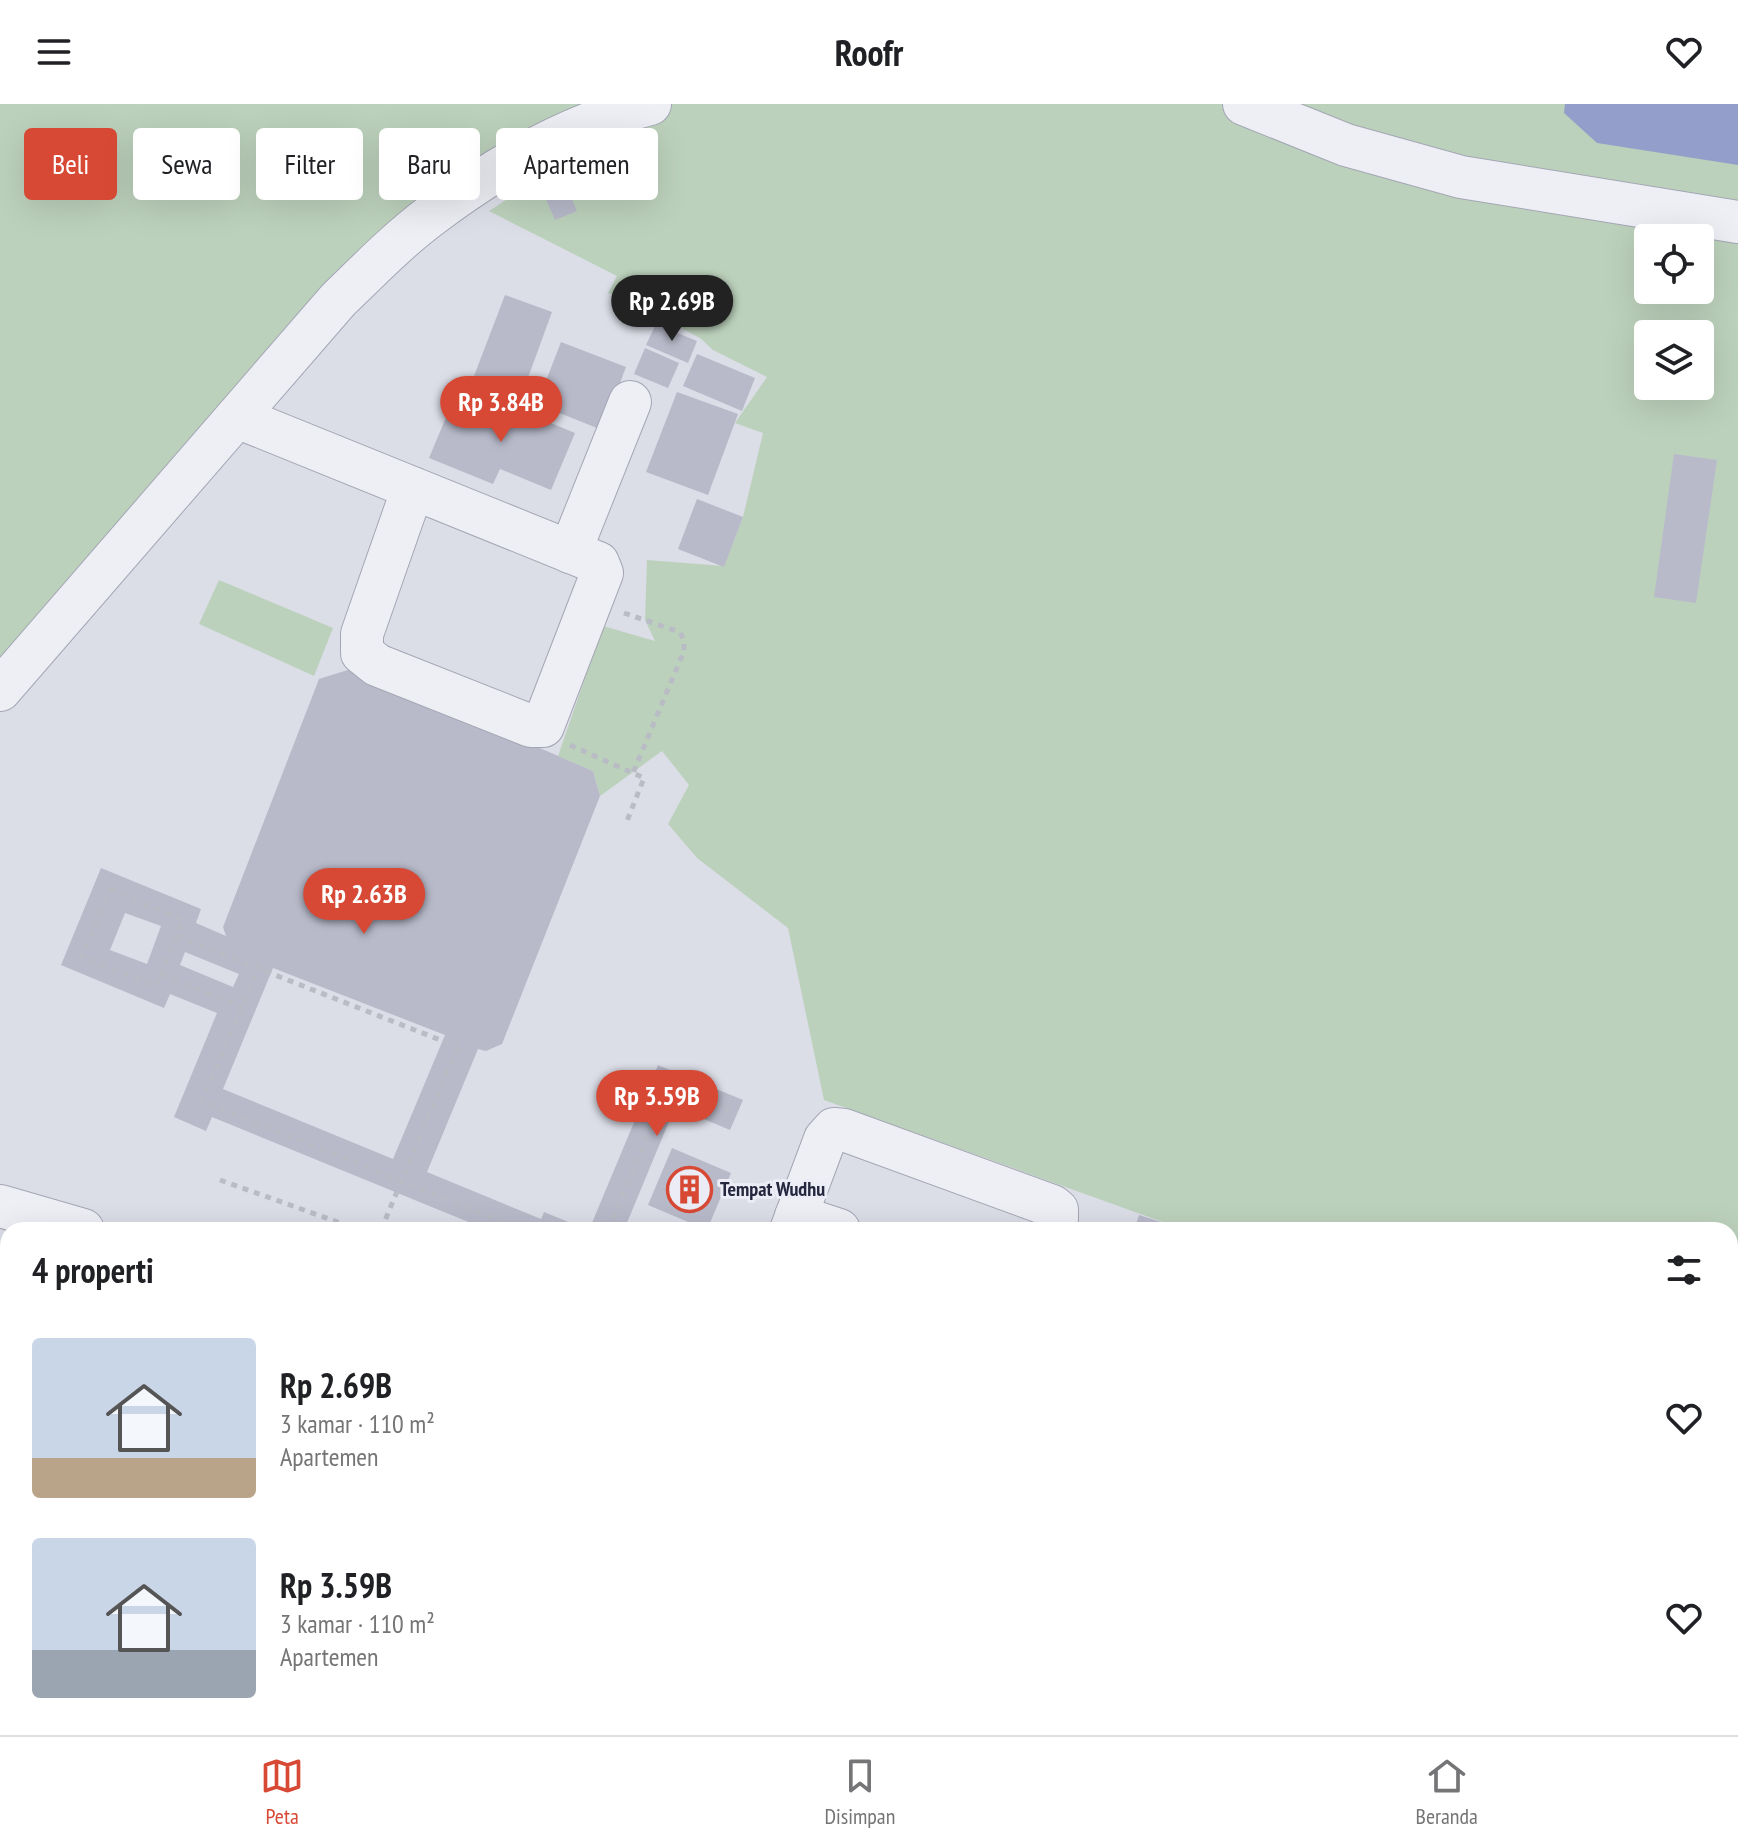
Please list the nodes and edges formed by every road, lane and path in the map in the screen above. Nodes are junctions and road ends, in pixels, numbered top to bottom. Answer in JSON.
{"nodes":[{"id":1,"x":650,"y":104,"type":"edge"},
{"id":2,"x":1244,"y":104,"type":"edge"},
{"id":3,"x":1738,"y":222,"type":"edge"},
{"id":4,"x":630,"y":402,"type":"dead end"},
{"id":5,"x":237,"y":417,"type":"junction"},
{"id":6,"x":413,"y":488,"type":"junction"},
{"id":7,"x":570,"y":552,"type":"junction"},
{"id":8,"x":621,"y":612,"type":"dead end"},
{"id":9,"x":0,"y":690,"type":"edge"},
{"id":10,"x":543,"y":726,"type":"junction"},
{"id":11,"x":633,"y":773,"type":"junction"},
{"id":12,"x":627,"y":821,"type":"dead end"},
{"id":13,"x":176,"y":936,"type":"junction"},
{"id":14,"x":259,"y":966,"type":"junction"},
{"id":15,"x":161,"y":974,"type":"junction"},
{"id":16,"x":242,"y":1007,"type":"junction"},
{"id":17,"x":731,"y":1111,"type":"dead end"},
{"id":18,"x":220,"y":1180,"type":"dead end"},
{"id":19,"x":402,"y":1181,"type":"junction"},
{"id":20,"x":0,"y":1206,"type":"edge"},
{"id":21,"x":55,"y":1222,"type":"edge"},
{"id":22,"x":329,"y":1222,"type":"edge"},
{"id":23,"x":384,"y":1222,"type":"edge"},
{"id":24,"x":503,"y":1222,"type":"edge"},
{"id":25,"x":611,"y":1222,"type":"edge"},
{"id":26,"x":794,"y":1222,"type":"edge"},
{"id":27,"x":1056,"y":1222,"type":"edge"}],
"edges":[{"from":1,"to":5,"type":"street"},
{"from":2,"to":3,"type":"street"},
{"from":4,"to":7,"type":"street"},
{"from":5,"to":6,"type":"street"},
{"from":5,"to":9,"type":"street"},
{"from":6,"to":7,"type":"street"},
{"from":6,"to":10,"type":"street"},
{"from":7,"to":10,"type":"street"},
{"from":8,"to":11,"type":"path"},
{"from":10,"to":11,"type":"path"},
{"from":11,"to":12,"type":"path"},
{"from":13,"to":14,"type":"path"},
{"from":13,"to":15,"type":"path"},
{"from":13,"to":15,"type":"path"},
{"from":14,"to":16,"type":"path"},
{"from":14,"to":19,"type":"path"},
{"from":15,"to":16,"type":"path"},
{"from":16,"to":19,"type":"path"},
{"from":17,"to":25,"type":"path"},
{"from":18,"to":22,"type":"path"},
{"from":19,"to":23,"type":"path"},
{"from":19,"to":24,"type":"path"},
{"from":20,"to":21,"type":"street"},
{"from":26,"to":27,"type":"street"}]}
